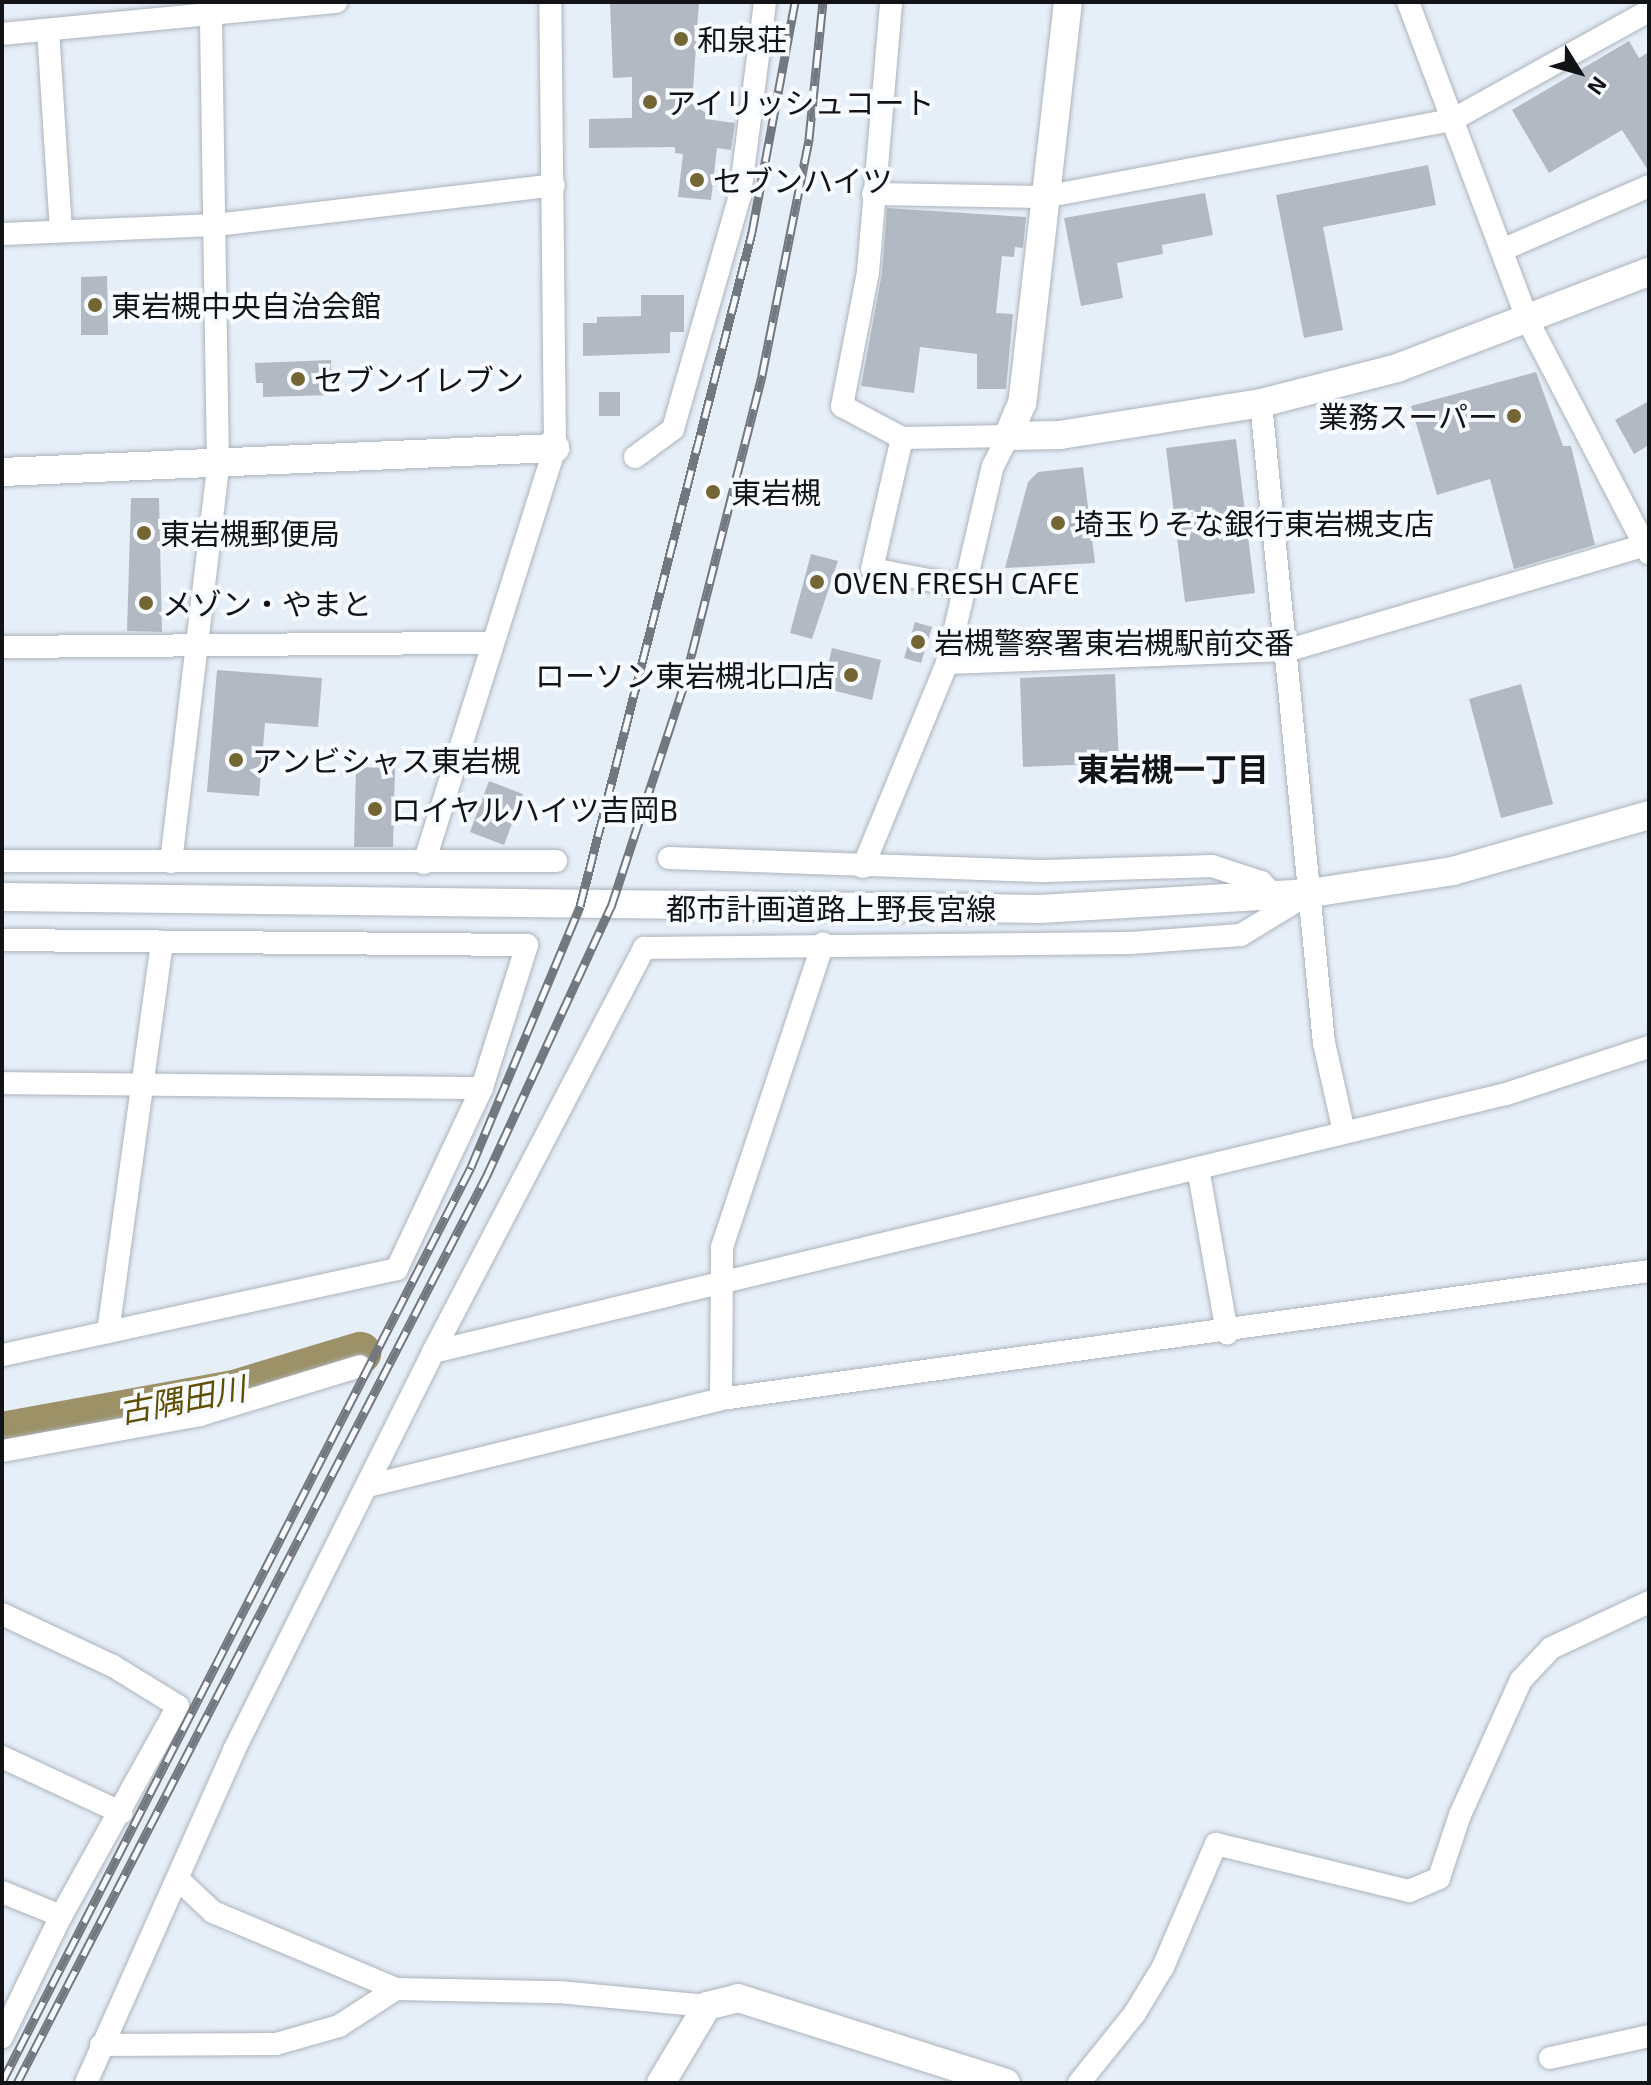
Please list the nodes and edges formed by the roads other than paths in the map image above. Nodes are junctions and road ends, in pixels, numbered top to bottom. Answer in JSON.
{"nodes":[{"id":1,"x":336,"y":2,"type":"edge"},
{"id":2,"x":550,"y":2,"type":"edge"},
{"id":3,"x":765,"y":2,"type":"edge"},
{"id":4,"x":891,"y":2,"type":"edge"},
{"id":5,"x":1068,"y":2,"type":"edge"},
{"id":6,"x":1408,"y":2,"type":"edge"},
{"id":7,"x":1649,"y":11,"type":"edge"},
{"id":8,"x":211,"y":15,"type":"junction"},
{"id":9,"x":48,"y":30,"type":"junction"},
{"id":10,"x":2,"y":34,"type":"edge"},
{"id":11,"x":1452,"y":120,"type":"junction"},
{"id":12,"x":554,"y":185,"type":"junction"},
{"id":13,"x":1649,"y":186,"type":"edge"},
{"id":14,"x":873,"y":194,"type":"junction"},
{"id":15,"x":1044,"y":197,"type":"junction"},
{"id":16,"x":216,"y":225,"type":"junction"},
{"id":17,"x":61,"y":231,"type":"junction"},
{"id":18,"x":2,"y":234,"type":"edge"},
{"id":19,"x":1502,"y":250,"type":"junction"},
{"id":20,"x":1649,"y":272,"type":"edge"},
{"id":21,"x":1528,"y":321,"type":"junction"},
{"id":22,"x":1261,"y":403,"type":"junction"},
{"id":23,"x":1008,"y":436,"type":"junction"},
{"id":24,"x":902,"y":438,"type":"junction"},
{"id":25,"x":555,"y":448,"type":"junction"},
{"id":26,"x":635,"y":457,"type":"dead end"},
{"id":27,"x":218,"y":465,"type":"junction"},
{"id":28,"x":2,"y":472,"type":"edge"},
{"id":29,"x":1647,"y":549,"type":"edge"},
{"id":30,"x":965,"y":587,"type":"junction"},
{"id":31,"x":199,"y":643,"type":"junction"},
{"id":32,"x":493,"y":643,"type":"junction"},
{"id":33,"x":2,"y":647,"type":"edge"},
{"id":34,"x":1289,"y":650,"type":"junction"},
{"id":35,"x":947,"y":663,"type":"junction"},
{"id":36,"x":1649,"y":815,"type":"edge"},
{"id":37,"x":669,"y":858,"type":"dead end"},
{"id":38,"x":2,"y":861,"type":"edge"},
{"id":39,"x":556,"y":861,"type":"dead end"},
{"id":40,"x":171,"y":862,"type":"junction"},
{"id":41,"x":424,"y":863,"type":"junction"},
{"id":42,"x":863,"y":867,"type":"junction"},
{"id":43,"x":1311,"y":893,"type":"junction"},
{"id":44,"x":1274,"y":895,"type":"junction"},
{"id":45,"x":2,"y":897,"type":"edge"},
{"id":46,"x":2,"y":940,"type":"edge"},
{"id":47,"x":162,"y":942,"type":"junction"},
{"id":48,"x":823,"y":943,"type":"junction"},
{"id":49,"x":1649,"y":1047,"type":"edge"},
{"id":50,"x":2,"y":1083,"type":"edge"},
{"id":51,"x":145,"y":1083,"type":"junction"},
{"id":52,"x":482,"y":1088,"type":"junction"},
{"id":53,"x":1344,"y":1132,"type":"junction"},
{"id":54,"x":1198,"y":1168,"type":"junction"},
{"id":55,"x":1649,"y":1271,"type":"edge"},
{"id":56,"x":718,"y":1284,"type":"junction"},
{"id":57,"x":108,"y":1332,"type":"junction"},
{"id":58,"x":1227,"y":1333,"type":"junction"},
{"id":59,"x":433,"y":1352,"type":"junction"},
{"id":60,"x":2,"y":1355,"type":"edge"},
{"id":61,"x":360,"y":1366,"type":"dead end"},
{"id":62,"x":721,"y":1399,"type":"junction"},
{"id":63,"x":2,"y":1451,"type":"edge"},
{"id":64,"x":368,"y":1486,"type":"junction"},
{"id":65,"x":1649,"y":1602,"type":"edge"},
{"id":66,"x":2,"y":1614,"type":"edge"},
{"id":67,"x":2,"y":1757,"type":"edge"},
{"id":68,"x":122,"y":1813,"type":"junction"},
{"id":69,"x":179,"y":1880,"type":"junction"},
{"id":70,"x":2,"y":1892,"type":"edge"},
{"id":71,"x":61,"y":1916,"type":"junction"},
{"id":72,"x":396,"y":1989,"type":"junction"},
{"id":73,"x":707,"y":2006,"type":"junction"},
{"id":74,"x":1649,"y":2036,"type":"edge"},
{"id":75,"x":2,"y":2037,"type":"edge"},
{"id":76,"x":101,"y":2045,"type":"junction"},
{"id":77,"x":1550,"y":2058,"type":"dead end"},
{"id":78,"x":86,"y":2083,"type":"edge"},
{"id":79,"x":661,"y":2083,"type":"edge"},
{"id":80,"x":1006,"y":2083,"type":"edge"},
{"id":81,"x":1079,"y":2083,"type":"edge"}],
"edges":[{"from":1,"to":8,"type":"street"},
{"from":2,"to":12,"type":"street"},
{"from":3,"to":26,"type":"street"},
{"from":4,"to":14,"type":"street"},
{"from":5,"to":15,"type":"street"},
{"from":6,"to":11,"type":"street"},
{"from":7,"to":11,"type":"street"},
{"from":8,"to":9,"type":"street"},
{"from":8,"to":16,"type":"street"},
{"from":9,"to":10,"type":"street"},
{"from":9,"to":17,"type":"street"},
{"from":11,"to":15,"type":"street"},
{"from":11,"to":19,"type":"street"},
{"from":12,"to":16,"type":"street"},
{"from":12,"to":25,"type":"street"},
{"from":13,"to":19,"type":"street"},
{"from":14,"to":15,"type":"street"},
{"from":14,"to":24,"type":"street"},
{"from":15,"to":23,"type":"street"},
{"from":16,"to":17,"type":"street"},
{"from":16,"to":27,"type":"street"},
{"from":17,"to":18,"type":"street"},
{"from":19,"to":21,"type":"street"},
{"from":20,"to":21,"type":"street"},
{"from":21,"to":22,"type":"street"},
{"from":21,"to":29,"type":"street"},
{"from":22,"to":23,"type":"street"},
{"from":22,"to":34,"type":"street"},
{"from":23,"to":24,"type":"street"},
{"from":23,"to":30,"type":"street"},
{"from":24,"to":30,"type":"street"},
{"from":25,"to":27,"type":"street"},
{"from":25,"to":32,"type":"street"},
{"from":27,"to":28,"type":"street"},
{"from":27,"to":31,"type":"street"},
{"from":29,"to":34,"type":"street"},
{"from":30,"to":35,"type":"street"},
{"from":31,"to":32,"type":"street"},
{"from":31,"to":33,"type":"street"},
{"from":31,"to":40,"type":"street"},
{"from":32,"to":41,"type":"street"},
{"from":34,"to":35,"type":"street"},
{"from":34,"to":43,"type":"street"},
{"from":35,"to":42,"type":"street"},
{"from":36,"to":43,"type":"street","name":"都市計画道路上野長宮線"},
{"from":37,"to":42,"type":"street"},
{"from":38,"to":40,"type":"street"},
{"from":39,"to":41,"type":"street"},
{"from":40,"to":41,"type":"street"},
{"from":42,"to":44,"type":"street"},
{"from":43,"to":44,"type":"street","name":"都市計画道路上野長宮線"},
{"from":43,"to":48,"type":"street"},
{"from":43,"to":53,"type":"street"},
{"from":44,"to":45,"type":"street","name":"都市計画道路上野長宮線"},
{"from":46,"to":47,"type":"street"},
{"from":47,"to":51,"type":"street"},
{"from":47,"to":52,"type":"street"},
{"from":48,"to":56,"type":"street"},
{"from":48,"to":59,"type":"street"},
{"from":49,"to":53,"type":"street"},
{"from":50,"to":51,"type":"street"},
{"from":51,"to":52,"type":"street"},
{"from":51,"to":57,"type":"street"},
{"from":52,"to":57,"type":"street"},
{"from":53,"to":54,"type":"street"},
{"from":54,"to":56,"type":"street"},
{"from":54,"to":58,"type":"street"},
{"from":55,"to":58,"type":"street"},
{"from":56,"to":59,"type":"street"},
{"from":56,"to":62,"type":"street"},
{"from":57,"to":60,"type":"street"},
{"from":58,"to":62,"type":"street"},
{"from":59,"to":64,"type":"street"},
{"from":61,"to":63,"type":"street"},
{"from":62,"to":64,"type":"street"},
{"from":64,"to":69,"type":"street"},
{"from":65,"to":81,"type":"street"},
{"from":66,"to":68,"type":"street"},
{"from":67,"to":68,"type":"street"},
{"from":68,"to":71,"type":"street"},
{"from":69,"to":72,"type":"street"},
{"from":69,"to":76,"type":"street"},
{"from":70,"to":71,"type":"street"},
{"from":71,"to":75,"type":"street"},
{"from":72,"to":73,"type":"street"},
{"from":72,"to":76,"type":"street"},
{"from":73,"to":79,"type":"street"},
{"from":73,"to":80,"type":"street"},
{"from":74,"to":77,"type":"street"},
{"from":76,"to":78,"type":"street"}]}
